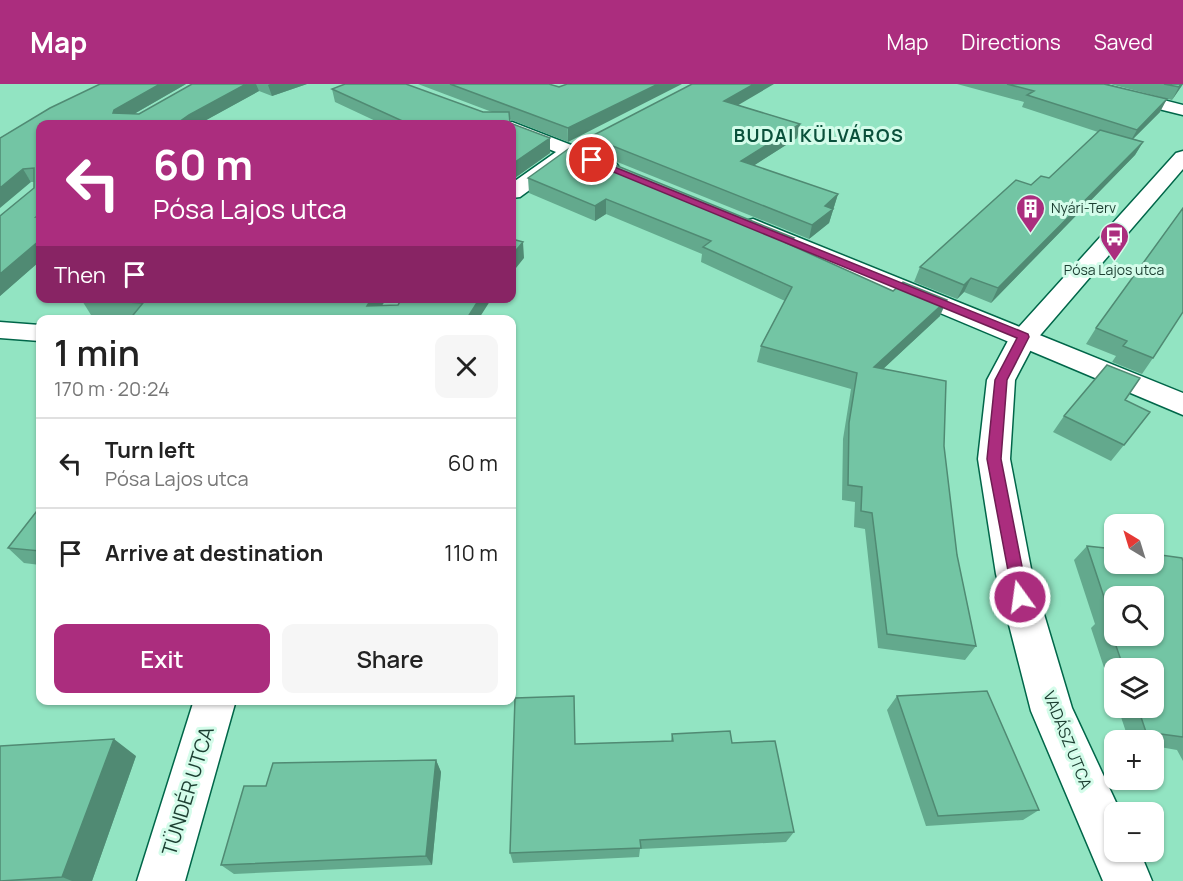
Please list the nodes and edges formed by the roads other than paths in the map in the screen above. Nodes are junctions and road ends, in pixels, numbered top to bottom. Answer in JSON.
{"nodes":[{"id":1,"x":1080,"y":84,"type":"edge"},
{"id":2,"x":1183,"y":110,"type":"edge"},
{"id":3,"x":516,"y":128,"type":"edge"},
{"id":4,"x":581,"y":146,"type":"junction"},
{"id":5,"x":1183,"y":157,"type":"edge"},
{"id":6,"x":626,"y":174,"type":"edge"},
{"id":7,"x":516,"y":189,"type":"edge"},
{"id":8,"x":735,"y":219,"type":"edge"},
{"id":9,"x":0,"y":330,"type":"edge"},
{"id":10,"x":36,"y":333,"type":"edge"},
{"id":11,"x":1024,"y":337,"type":"junction"},
{"id":12,"x":1183,"y":405,"type":"edge"},
{"id":13,"x":214,"y":705,"type":"edge"},
{"id":14,"x":1104,"y":827,"type":"edge"},
{"id":15,"x":1120,"y":862,"type":"edge"},
{"id":16,"x":161,"y":881,"type":"edge"},
{"id":17,"x":1128,"y":881,"type":"edge"}],
"edges":[{"from":1,"to":2,"type":"street"},
{"from":3,"to":4,"type":"street"},
{"from":4,"to":6,"type":"street"},
{"from":4,"to":7,"type":"street"},
{"from":5,"to":11,"type":"street","name":"VADÁSZ UTCA"},
{"from":8,"to":11,"type":"street"},
{"from":9,"to":10,"type":"street"},
{"from":11,"to":12,"type":"street"},
{"from":11,"to":14,"type":"street","name":"VADÁSZ UTCA"},
{"from":13,"to":16,"type":"street","name":"TÜNDÉR UTCA"},
{"from":15,"to":17,"type":"street","name":"VADÁSZ UTCA"}]}
